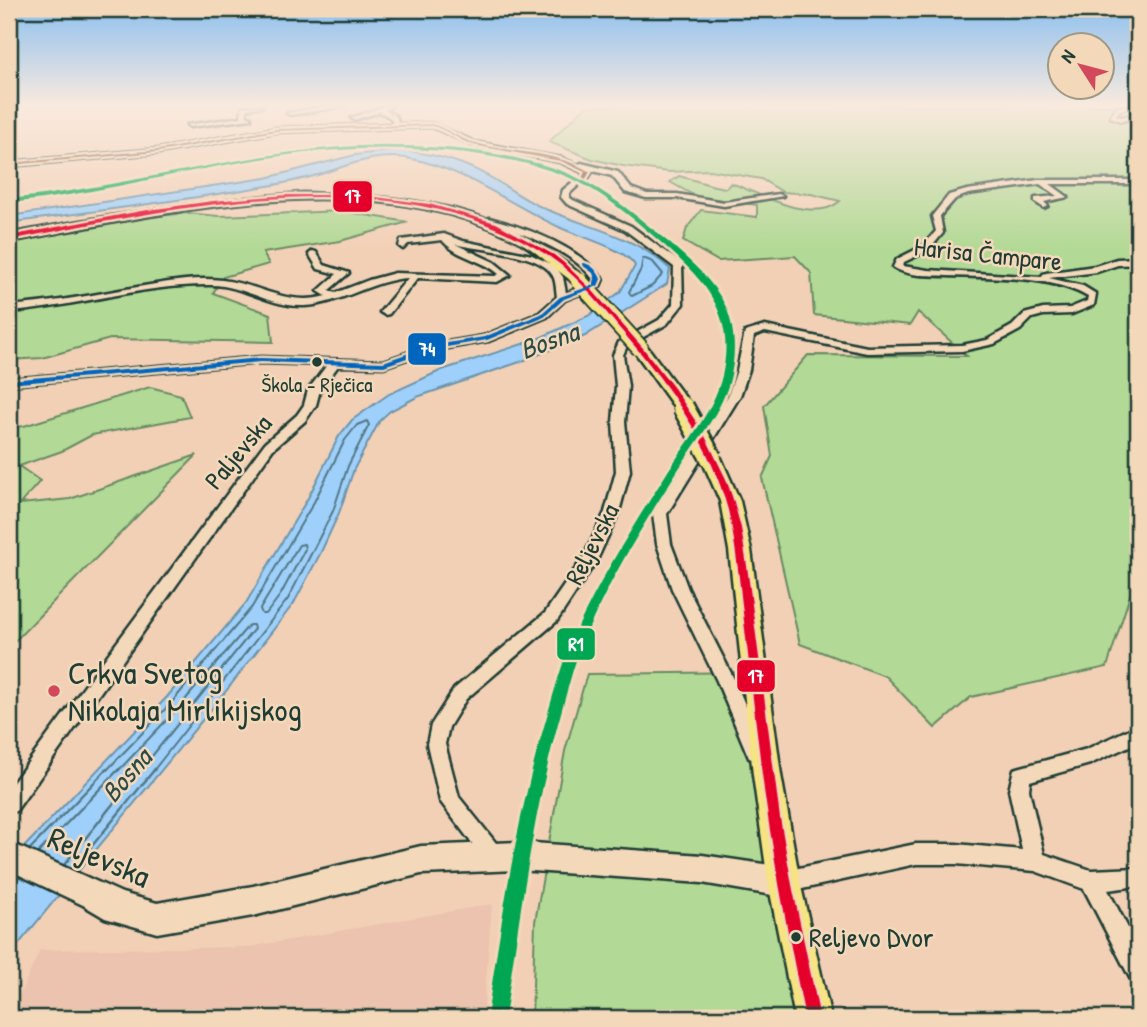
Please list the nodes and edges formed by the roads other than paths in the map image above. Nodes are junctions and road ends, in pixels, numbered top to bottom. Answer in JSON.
{"nodes":[{"id":1,"x":124,"y":154,"type":"edge"},
{"id":2,"x":524,"y":154,"type":"edge"},
{"id":3,"x":9,"y":164,"type":"edge"},
{"id":4,"x":572,"y":164,"type":"junction"},
{"id":5,"x":1041,"y":182,"type":"junction"},
{"id":6,"x":1138,"y":182,"type":"edge"},
{"id":7,"x":779,"y":196,"type":"dead end"},
{"id":8,"x":1044,"y":206,"type":"dead end"},
{"id":9,"x":489,"y":220,"type":"dead end"},
{"id":10,"x":444,"y":237,"type":"junction"},
{"id":11,"x":9,"y":238,"type":"edge"},
{"id":12,"x":403,"y":246,"type":"dead end"},
{"id":13,"x":313,"y":254,"type":"dead end"},
{"id":14,"x":1138,"y":261,"type":"edge"},
{"id":15,"x":414,"y":277,"type":"junction"},
{"id":16,"x":1027,"y":278,"type":"junction"},
{"id":17,"x":333,"y":295,"type":"junction"},
{"id":18,"x":562,"y":298,"type":"junction"},
{"id":19,"x":9,"y":309,"type":"edge"},
{"id":20,"x":385,"y":312,"type":"dead end"},
{"id":21,"x":335,"y":362,"type":"junction"},
{"id":22,"x":9,"y":382,"type":"edge"},
{"id":23,"x":1138,"y":733,"type":"edge"},
{"id":24,"x":767,"y":775,"type":"junction"},
{"id":25,"x":9,"y":804,"type":"edge"},
{"id":26,"x":493,"y":855,"type":"junction"},
{"id":27,"x":9,"y":856,"type":"edge"},
{"id":28,"x":1035,"y":861,"type":"junction"},
{"id":29,"x":1135,"y":877,"type":"dead end"},
{"id":30,"x":1091,"y":881,"type":"junction"},
{"id":31,"x":783,"y":882,"type":"junction"},
{"id":32,"x":94,"y":894,"type":"joint"},
{"id":33,"x":1138,"y":970,"type":"edge"},
{"id":34,"x":813,"y":1018,"type":"edge"}],
"edges":[{"from":1,"to":3,"type":"street"},
{"from":2,"to":4,"type":"street"},
{"from":4,"to":7,"type":"street"},
{"from":4,"to":26,"type":"street","name":"Reljevska"},
{"from":5,"to":6,"type":"street","name":"Harisa Čampare"},
{"from":5,"to":8,"type":"street"},
{"from":5,"to":16,"type":"street","name":"Harisa Čampare"},
{"from":9,"to":18,"type":"street"},
{"from":10,"to":12,"type":"street"},
{"from":10,"to":15,"type":"street"},
{"from":10,"to":18,"type":"street"},
{"from":11,"to":24,"type":"main road","bridge":true},
{"from":13,"to":17,"type":"street"},
{"from":14,"to":16,"type":"street"},
{"from":15,"to":17,"type":"street"},
{"from":15,"to":20,"type":"street"},
{"from":16,"to":24,"type":"street","name":"Harisa Čampare"},
{"from":17,"to":19,"type":"street"},
{"from":18,"to":21,"type":"street"},
{"from":21,"to":22,"type":"street"},
{"from":21,"to":25,"type":"street","name":"Paljevska"},
{"from":23,"to":28,"type":"street"},
{"from":24,"to":31,"type":"main road"},
{"from":26,"to":31,"type":"main road","name":"Reljevska"},
{"from":26,"to":32,"type":"main road","name":"Reljevska"},
{"from":27,"to":32,"type":"main road","name":"Reljevska"},
{"from":28,"to":30,"type":"street"},
{"from":28,"to":31,"type":"street"},
{"from":29,"to":30,"type":"street"},
{"from":30,"to":33,"type":"street"},
{"from":31,"to":34,"type":"main road"}]}
